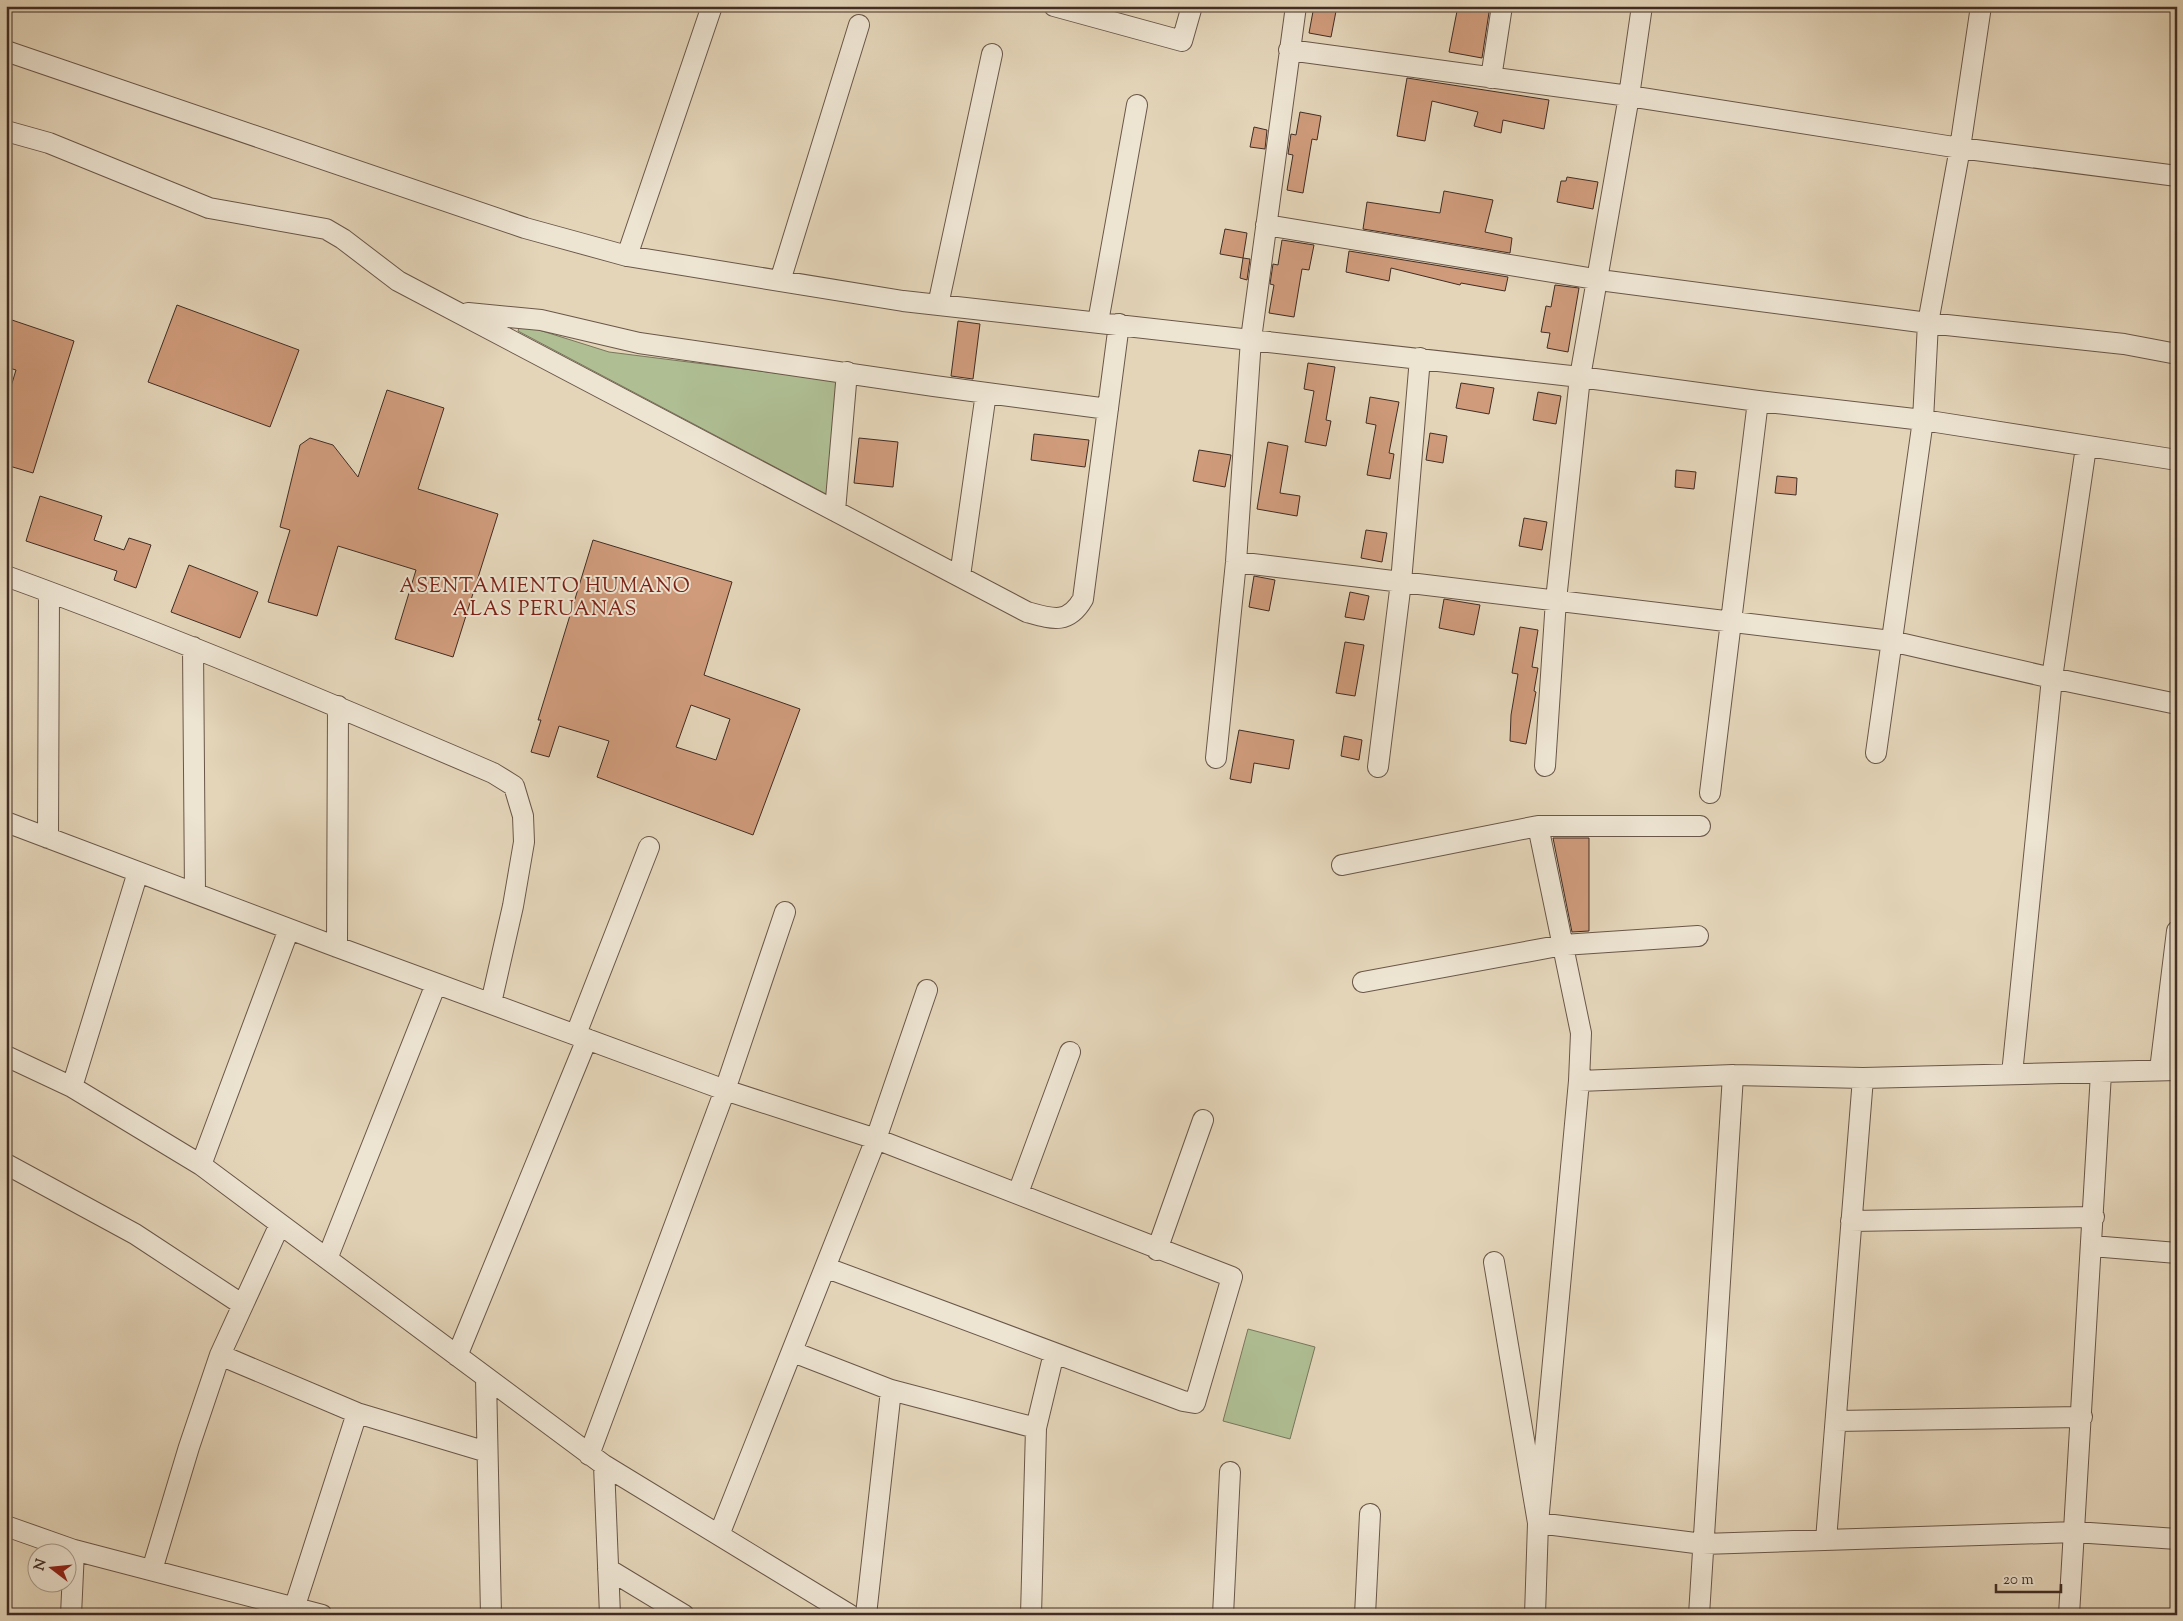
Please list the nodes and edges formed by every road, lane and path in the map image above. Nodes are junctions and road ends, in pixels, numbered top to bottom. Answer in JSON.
{"nodes":[{"id":1,"x":712,"y":6,"type":"edge"},
{"id":2,"x":1054,"y":6,"type":"edge"},
{"id":3,"x":1192,"y":6,"type":"edge"},
{"id":4,"x":1296,"y":6,"type":"edge"},
{"id":5,"x":1502,"y":6,"type":"edge"},
{"id":6,"x":1642,"y":6,"type":"edge"},
{"id":7,"x":1981,"y":6,"type":"edge"},
{"id":8,"x":860,"y":25,"type":"dead end"},
{"id":9,"x":1289,"y":50,"type":"junction"},
{"id":10,"x":6,"y":51,"type":"edge"},
{"id":11,"x":992,"y":54,"type":"dead end"},
{"id":12,"x":1491,"y":78,"type":"junction"},
{"id":13,"x":1630,"y":96,"type":"junction"},
{"id":14,"x":1137,"y":105,"type":"dead end"},
{"id":15,"x":6,"y":131,"type":"edge"},
{"id":16,"x":1960,"y":148,"type":"junction"},
{"id":17,"x":2177,"y":176,"type":"edge"},
{"id":18,"x":1266,"y":225,"type":"junction"},
{"id":19,"x":627,"y":256,"type":"junction"},
{"id":20,"x":1598,"y":280,"type":"junction"},
{"id":21,"x":780,"y":281,"type":"junction"},
{"id":22,"x":938,"y":305,"type":"junction"},
{"id":23,"x":458,"y":313,"type":"junction"},
{"id":24,"x":1098,"y":322,"type":"junction"},
{"id":25,"x":1928,"y":323,"type":"junction"},
{"id":26,"x":1119,"y":324,"type":"junction"},
{"id":27,"x":1251,"y":339,"type":"junction"},
{"id":28,"x":2177,"y":354,"type":"edge"},
{"id":29,"x":1420,"y":358,"type":"junction"},
{"id":30,"x":847,"y":372,"type":"junction"},
{"id":31,"x":1580,"y":377,"type":"junction"},
{"id":32,"x":986,"y":393,"type":"junction"},
{"id":33,"x":1758,"y":401,"type":"junction"},
{"id":34,"x":1108,"y":409,"type":"junction"},
{"id":35,"x":1923,"y":420,"type":"junction"},
{"id":36,"x":2086,"y":447,"type":"junction"},
{"id":37,"x":2177,"y":460,"type":"edge"},
{"id":38,"x":835,"y":511,"type":"junction"},
{"id":39,"x":1236,"y":562,"type":"junction"},
{"id":40,"x":6,"y":576,"type":"edge"},
{"id":41,"x":960,"y":576,"type":"junction"},
{"id":42,"x":1402,"y":582,"type":"junction"},
{"id":43,"x":49,"y":592,"type":"junction"},
{"id":44,"x":1556,"y":600,"type":"junction"},
{"id":45,"x":1731,"y":622,"type":"junction"},
{"id":46,"x":1891,"y":641,"type":"junction"},
{"id":47,"x":192,"y":647,"type":"junction"},
{"id":48,"x":2052,"y":678,"type":"junction"},
{"id":49,"x":2177,"y":704,"type":"edge"},
{"id":50,"x":338,"y":706,"type":"junction"},
{"id":51,"x":1876,"y":753,"type":"dead end"},
{"id":52,"x":1216,"y":758,"type":"dead end"},
{"id":53,"x":1545,"y":766,"type":"dead end"},
{"id":54,"x":1378,"y":767,"type":"dead end"},
{"id":55,"x":1710,"y":794,"type":"dead end"},
{"id":56,"x":6,"y":822,"type":"edge"},
{"id":57,"x":1538,"y":826,"type":"junction"},
{"id":58,"x":1700,"y":826,"type":"dead end"},
{"id":59,"x":48,"y":838,"type":"junction"},
{"id":60,"x":649,"y":847,"type":"dead end"},
{"id":61,"x":1342,"y":865,"type":"dead end"},
{"id":62,"x":138,"y":872,"type":"junction"},
{"id":63,"x":195,"y":893,"type":"junction"},
{"id":64,"x":785,"y":912,"type":"dead end"},
{"id":65,"x":289,"y":929,"type":"junction"},
{"id":66,"x":2177,"y":931,"type":"edge"},
{"id":67,"x":1698,"y":936,"type":"dead end"},
{"id":68,"x":1563,"y":945,"type":"junction"},
{"id":69,"x":337,"y":947,"type":"junction"},
{"id":70,"x":2175,"y":951,"type":"edge"},
{"id":71,"x":1363,"y":982,"type":"dead end"},
{"id":72,"x":436,"y":984,"type":"junction"},
{"id":73,"x":927,"y":990,"type":"dead end"},
{"id":74,"x":490,"y":1003,"type":"junction"},
{"id":75,"x":582,"y":1036,"type":"junction"},
{"id":76,"x":1070,"y":1052,"type":"dead end"},
{"id":77,"x":6,"y":1056,"type":"edge"},
{"id":78,"x":2168,"y":1070,"type":"edge"},
{"id":79,"x":2101,"y":1073,"type":"junction"},
{"id":80,"x":2012,"y":1074,"type":"junction"},
{"id":81,"x":1733,"y":1075,"type":"junction"},
{"id":82,"x":1863,"y":1078,"type":"junction"},
{"id":83,"x":1579,"y":1081,"type":"junction"},
{"id":84,"x":72,"y":1087,"type":"junction"},
{"id":85,"x":725,"y":1090,"type":"junction"},
{"id":86,"x":1203,"y":1120,"type":"dead end"},
{"id":87,"x":876,"y":1140,"type":"junction"},
{"id":88,"x":6,"y":1164,"type":"edge"},
{"id":89,"x":201,"y":1165,"type":"junction"},
{"id":90,"x":1018,"y":1193,"type":"junction"},
{"id":91,"x":2094,"y":1217,"type":"junction"},
{"id":92,"x":1851,"y":1221,"type":"junction"},
{"id":93,"x":280,"y":1224,"type":"junction"},
{"id":94,"x":2092,"y":1246,"type":"junction"},
{"id":95,"x":1157,"y":1250,"type":"junction"},
{"id":96,"x":2177,"y":1253,"type":"edge"},
{"id":97,"x":327,"y":1259,"type":"junction"},
{"id":98,"x":1494,"y":1262,"type":"dead end"},
{"id":99,"x":827,"y":1268,"type":"junction"},
{"id":100,"x":243,"y":1305,"type":"junction"},
{"id":101,"x":793,"y":1352,"type":"junction"},
{"id":102,"x":1054,"y":1353,"type":"junction"},
{"id":103,"x":220,"y":1355,"type":"junction"},
{"id":104,"x":457,"y":1356,"type":"junction"},
{"id":105,"x":486,"y":1378,"type":"junction"},
{"id":106,"x":891,"y":1390,"type":"junction"},
{"id":107,"x":357,"y":1413,"type":"junction"},
{"id":108,"x":2082,"y":1417,"type":"junction"},
{"id":109,"x":1836,"y":1421,"type":"junction"},
{"id":110,"x":1036,"y":1428,"type":"junction"},
{"id":111,"x":487,"y":1452,"type":"junction"},
{"id":112,"x":596,"y":1460,"type":"junction"},
{"id":113,"x":1230,"y":1472,"type":"dead end"},
{"id":114,"x":1370,"y":1514,"type":"dead end"},
{"id":115,"x":1538,"y":1522,"type":"junction"},
{"id":116,"x":6,"y":1526,"type":"edge"},
{"id":117,"x":2075,"y":1532,"type":"junction"},
{"id":118,"x":719,"y":1535,"type":"junction"},
{"id":119,"x":2177,"y":1539,"type":"edge"},
{"id":120,"x":1826,"y":1540,"type":"junction"},
{"id":121,"x":57,"y":1544,"type":"edge"},
{"id":122,"x":1703,"y":1544,"type":"junction"},
{"id":123,"x":78,"y":1551,"type":"edge"},
{"id":124,"x":608,"y":1569,"type":"junction"},
{"id":125,"x":152,"y":1570,"type":"junction"},
{"id":126,"x":72,"y":1594,"type":"edge"},
{"id":127,"x":293,"y":1611,"type":"edge"},
{"id":128,"x":71,"y":1615,"type":"edge"},
{"id":129,"x":322,"y":1615,"type":"edge"},
{"id":130,"x":491,"y":1615,"type":"edge"},
{"id":131,"x":610,"y":1615,"type":"edge"},
{"id":132,"x":684,"y":1615,"type":"edge"},
{"id":133,"x":850,"y":1615,"type":"edge"},
{"id":134,"x":866,"y":1615,"type":"edge"},
{"id":135,"x":1031,"y":1615,"type":"edge"},
{"id":136,"x":1223,"y":1615,"type":"edge"},
{"id":137,"x":1365,"y":1615,"type":"edge"},
{"id":138,"x":1535,"y":1615,"type":"edge"},
{"id":139,"x":1699,"y":1615,"type":"edge"},
{"id":140,"x":2070,"y":1615,"type":"edge"}],
"edges":[{"from":1,"to":19,"type":"street"},
{"from":2,"to":3,"type":"street"},
{"from":4,"to":9,"type":"street"},
{"from":5,"to":12,"type":"street"},
{"from":6,"to":13,"type":"street"},
{"from":7,"to":16,"type":"street"},
{"from":8,"to":21,"type":"street"},
{"from":9,"to":12,"type":"street"},
{"from":9,"to":18,"type":"street"},
{"from":10,"to":19,"type":"street"},
{"from":11,"to":22,"type":"street"},
{"from":12,"to":13,"type":"street"},
{"from":13,"to":16,"type":"street"},
{"from":13,"to":20,"type":"street"},
{"from":14,"to":24,"type":"street"},
{"from":15,"to":23,"type":"street"},
{"from":16,"to":17,"type":"street"},
{"from":16,"to":25,"type":"street"},
{"from":18,"to":20,"type":"street"},
{"from":18,"to":27,"type":"street"},
{"from":19,"to":21,"type":"street"},
{"from":20,"to":25,"type":"street"},
{"from":20,"to":31,"type":"street"},
{"from":21,"to":22,"type":"street"},
{"from":22,"to":24,"type":"street"},
{"from":23,"to":30,"type":"street"},
{"from":23,"to":38,"type":"street"},
{"from":24,"to":26,"type":"street"},
{"from":25,"to":28,"type":"street"},
{"from":25,"to":35,"type":"street"},
{"from":26,"to":27,"type":"street"},
{"from":26,"to":34,"type":"street"},
{"from":27,"to":29,"type":"street"},
{"from":27,"to":39,"type":"street"},
{"from":29,"to":31,"type":"street"},
{"from":29,"to":42,"type":"street"},
{"from":30,"to":32,"type":"street"},
{"from":30,"to":38,"type":"street"},
{"from":31,"to":33,"type":"street"},
{"from":31,"to":44,"type":"street"},
{"from":32,"to":34,"type":"street"},
{"from":32,"to":41,"type":"street"},
{"from":33,"to":35,"type":"street"},
{"from":33,"to":45,"type":"street"},
{"from":34,"to":41,"type":"street"},
{"from":35,"to":36,"type":"street"},
{"from":35,"to":46,"type":"street"},
{"from":36,"to":37,"type":"street"},
{"from":36,"to":48,"type":"street"},
{"from":38,"to":41,"type":"street"},
{"from":39,"to":42,"type":"street"},
{"from":39,"to":52,"type":"street"},
{"from":40,"to":43,"type":"street"},
{"from":42,"to":44,"type":"street"},
{"from":42,"to":54,"type":"street"},
{"from":43,"to":47,"type":"street"},
{"from":43,"to":59,"type":"street"},
{"from":44,"to":45,"type":"street"},
{"from":44,"to":53,"type":"street"},
{"from":45,"to":46,"type":"street"},
{"from":45,"to":55,"type":"street"},
{"from":46,"to":48,"type":"street"},
{"from":46,"to":51,"type":"street"},
{"from":47,"to":50,"type":"street"},
{"from":47,"to":63,"type":"street"},
{"from":48,"to":49,"type":"street"},
{"from":48,"to":80,"type":"street"},
{"from":50,"to":69,"type":"street"},
{"from":50,"to":74,"type":"street"},
{"from":56,"to":59,"type":"street"},
{"from":57,"to":58,"type":"street"},
{"from":57,"to":61,"type":"street"},
{"from":57,"to":68,"type":"street"},
{"from":59,"to":62,"type":"street"},
{"from":60,"to":75,"type":"street"},
{"from":62,"to":63,"type":"street"},
{"from":62,"to":84,"type":"street"},
{"from":63,"to":65,"type":"street"},
{"from":64,"to":85,"type":"street"},
{"from":65,"to":69,"type":"street"},
{"from":65,"to":89,"type":"street"},
{"from":66,"to":70,"type":"street"},
{"from":67,"to":68,"type":"street"},
{"from":68,"to":71,"type":"street"},
{"from":68,"to":83,"type":"street"},
{"from":69,"to":72,"type":"street"},
{"from":70,"to":78,"type":"street"},
{"from":72,"to":74,"type":"street"},
{"from":72,"to":97,"type":"street"},
{"from":73,"to":87,"type":"street"},
{"from":74,"to":75,"type":"street"},
{"from":75,"to":85,"type":"street"},
{"from":75,"to":104,"type":"street"},
{"from":76,"to":90,"type":"street"},
{"from":77,"to":84,"type":"street"},
{"from":78,"to":79,"type":"street"},
{"from":79,"to":80,"type":"street"},
{"from":79,"to":91,"type":"street"},
{"from":80,"to":82,"type":"street"},
{"from":81,"to":82,"type":"street"},
{"from":81,"to":83,"type":"street"},
{"from":81,"to":122,"type":"street"},
{"from":82,"to":92,"type":"street"},
{"from":83,"to":115,"type":"street"},
{"from":84,"to":89,"type":"street"},
{"from":85,"to":87,"type":"street"},
{"from":85,"to":112,"type":"street"},
{"from":86,"to":95,"type":"street"},
{"from":87,"to":90,"type":"street"},
{"from":87,"to":99,"type":"street"},
{"from":88,"to":100,"type":"street"},
{"from":89,"to":93,"type":"street"},
{"from":90,"to":95,"type":"street"},
{"from":91,"to":92,"type":"street"},
{"from":91,"to":94,"type":"street"},
{"from":92,"to":109,"type":"street"},
{"from":93,"to":97,"type":"street"},
{"from":93,"to":100,"type":"street"},
{"from":94,"to":96,"type":"street"},
{"from":94,"to":108,"type":"street"},
{"from":95,"to":102,"type":"street"},
{"from":97,"to":104,"type":"street"},
{"from":98,"to":115,"type":"street"},
{"from":99,"to":101,"type":"street"},
{"from":99,"to":102,"type":"street"},
{"from":100,"to":103,"type":"street"},
{"from":101,"to":106,"type":"street"},
{"from":101,"to":118,"type":"street"},
{"from":102,"to":110,"type":"street"},
{"from":103,"to":107,"type":"street"},
{"from":103,"to":125,"type":"street"},
{"from":104,"to":105,"type":"street"},
{"from":105,"to":111,"type":"street"},
{"from":105,"to":112,"type":"street"},
{"from":106,"to":110,"type":"street"},
{"from":106,"to":134,"type":"street"},
{"from":107,"to":111,"type":"street"},
{"from":107,"to":127,"type":"street"},
{"from":108,"to":109,"type":"street"},
{"from":108,"to":117,"type":"street"},
{"from":109,"to":120,"type":"street"},
{"from":110,"to":135,"type":"street"},
{"from":111,"to":130,"type":"street"},
{"from":112,"to":118,"type":"street"},
{"from":112,"to":124,"type":"street"},
{"from":113,"to":136,"type":"street"},
{"from":114,"to":137,"type":"street"},
{"from":115,"to":122,"type":"street"},
{"from":115,"to":138,"type":"street"},
{"from":116,"to":121,"type":"street"},
{"from":117,"to":119,"type":"street"},
{"from":117,"to":120,"type":"street"},
{"from":117,"to":140,"type":"street"},
{"from":118,"to":133,"type":"street"},
{"from":120,"to":122,"type":"street"},
{"from":122,"to":139,"type":"street"},
{"from":123,"to":125,"type":"street"},
{"from":124,"to":131,"type":"street"},
{"from":124,"to":132,"type":"street"},
{"from":125,"to":127,"type":"street"},
{"from":126,"to":128,"type":"street"},
{"from":127,"to":129,"type":"street"}]}
